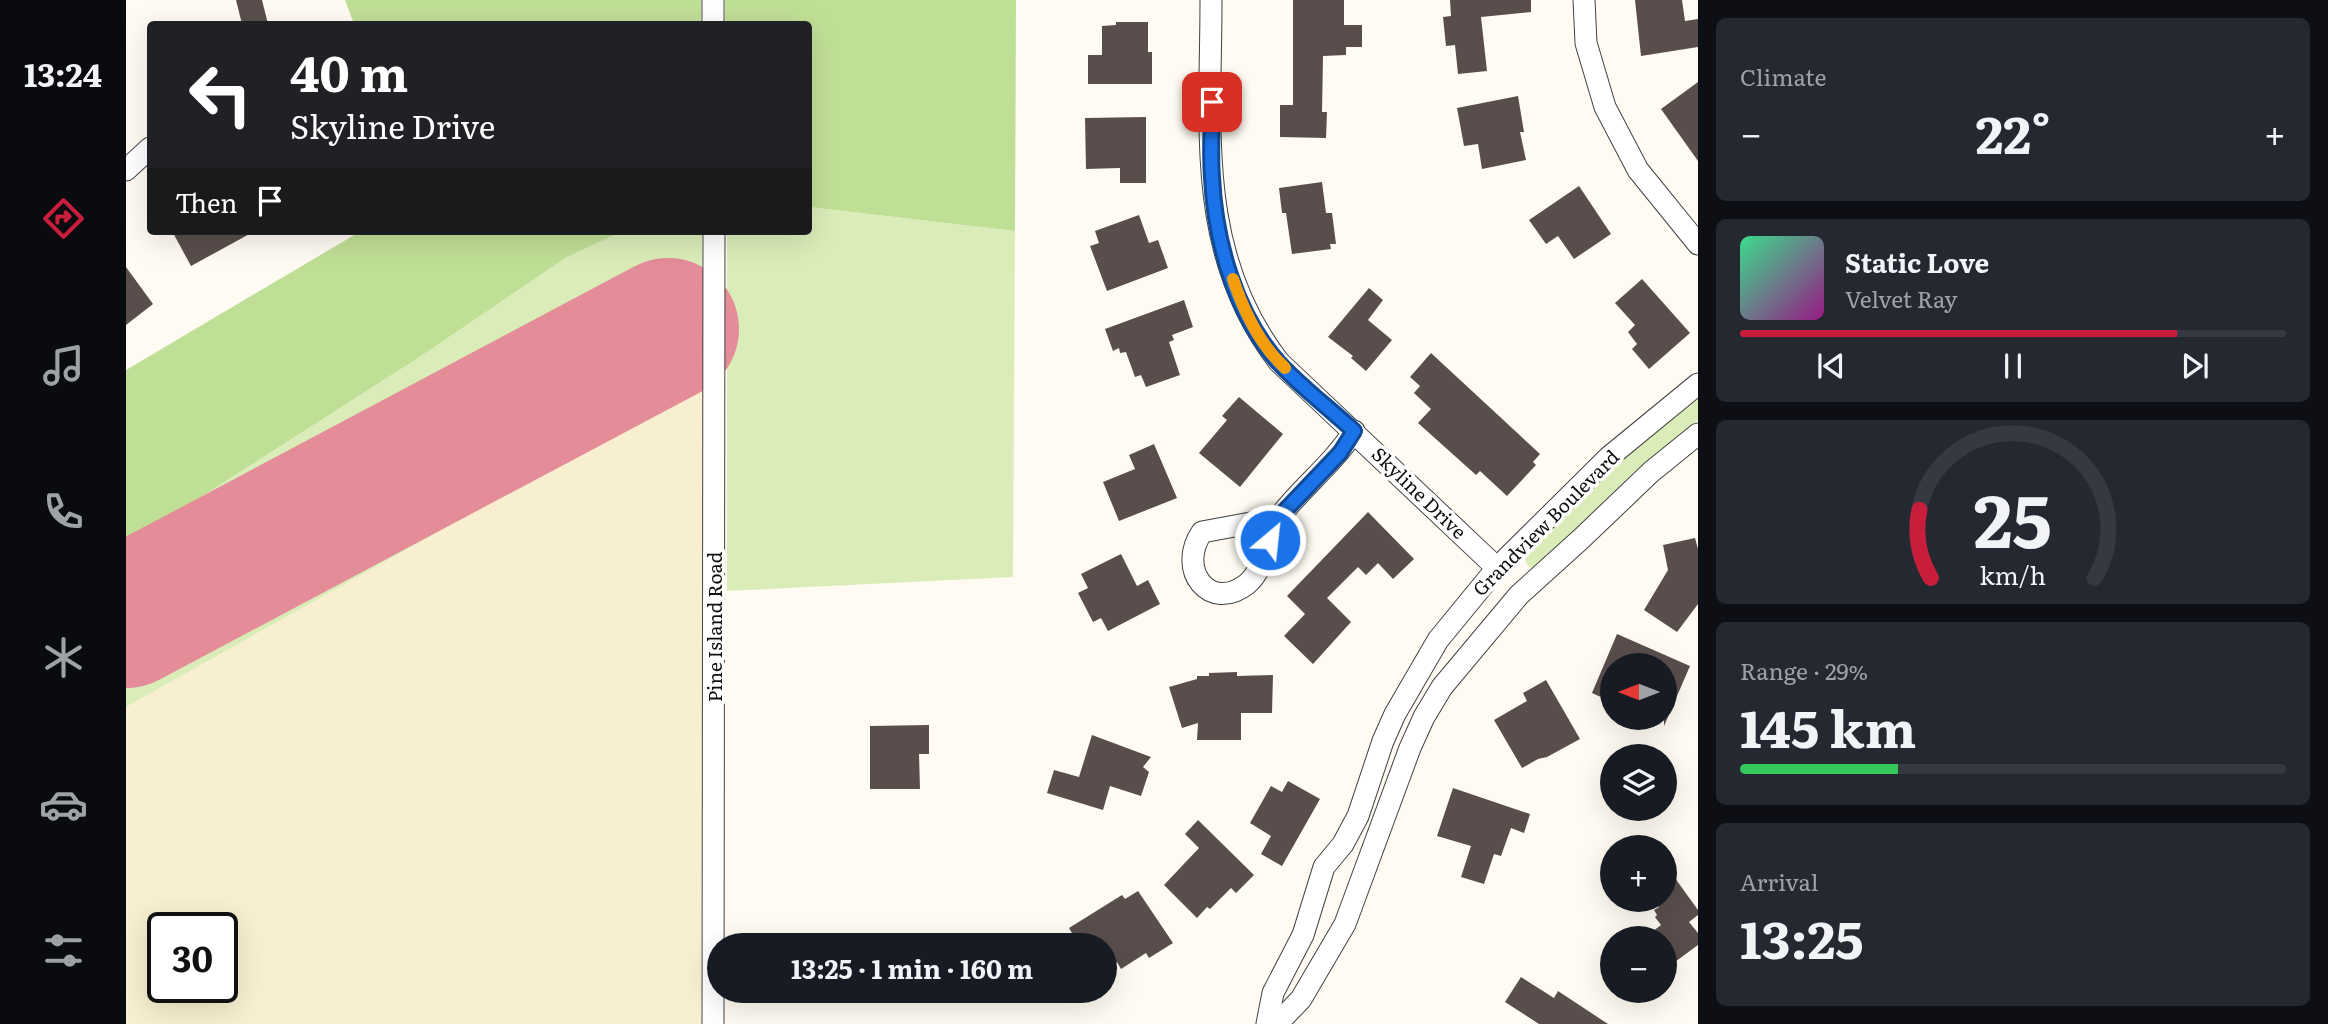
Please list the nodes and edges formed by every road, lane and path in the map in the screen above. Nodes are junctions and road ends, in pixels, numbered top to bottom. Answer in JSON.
{"nodes":[{"id":1,"x":713,"y":0,"type":"edge"},
{"id":2,"x":1211,"y":0,"type":"edge"},
{"id":3,"x":1584,"y":0,"type":"edge"},
{"id":4,"x":713,"y":21,"type":"edge"},
{"id":5,"x":147,"y":151,"type":"edge"},
{"id":6,"x":126,"y":170,"type":"edge"},
{"id":7,"x":714,"y":235,"type":"edge"},
{"id":8,"x":1698,"y":244,"type":"edge"},
{"id":9,"x":1698,"y":384,"type":"edge"},
{"id":10,"x":1354,"y":431,"type":"junction"},
{"id":11,"x":1698,"y":434,"type":"edge"},
{"id":12,"x":1278,"y":518,"type":"dead end"},
{"id":13,"x":1497,"y":568,"type":"junction"},
{"id":14,"x":713,"y":1024,"type":"edge"},
{"id":15,"x":1267,"y":1024,"type":"edge"},
{"id":16,"x":1277,"y":1024,"type":"edge"}],
"edges":[{"from":1,"to":4,"type":"street"},
{"from":2,"to":10,"type":"street","name":"Skyline Drive"},
{"from":3,"to":8,"type":"street"},
{"from":5,"to":6,"type":"street"},
{"from":7,"to":14,"type":"street","name":"Pine Island Road"},
{"from":9,"to":13,"type":"street","name":"Grandview Boulevard"},
{"from":10,"to":12,"type":"street"},
{"from":10,"to":13,"type":"street","name":"Skyline Drive"},
{"from":11,"to":16,"type":"street","name":"Grandview Boulevard"},
{"from":13,"to":15,"type":"street","name":"Grandview Boulevard"}]}
